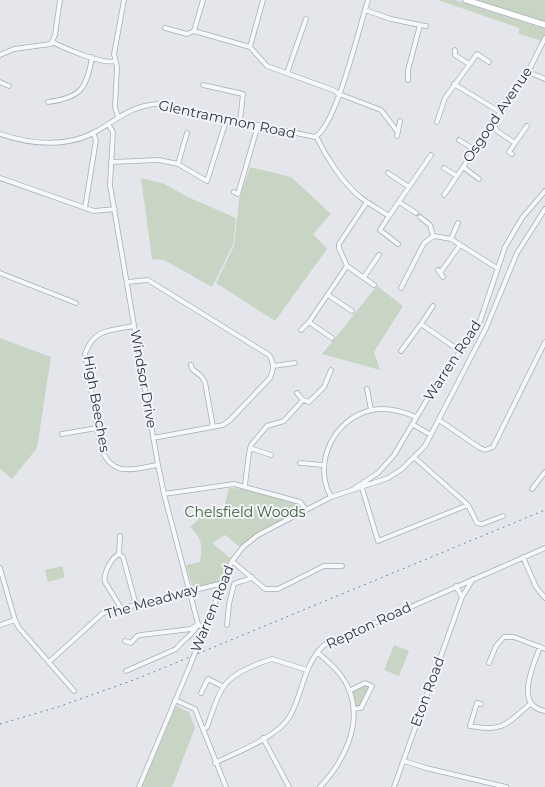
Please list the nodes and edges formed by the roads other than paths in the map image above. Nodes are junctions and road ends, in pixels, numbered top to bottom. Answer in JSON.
{"nodes":[{"id":1,"x":60,"y":0,"type":"edge"},
{"id":2,"x":124,"y":0,"type":"edge"},
{"id":3,"x":203,"y":0,"type":"edge"},
{"id":4,"x":264,"y":0,"type":"edge"},
{"id":5,"x":368,"y":0,"type":"edge"},
{"id":6,"x":466,"y":0,"type":"edge"},
{"id":7,"x":365,"y":10,"type":"junction"},
{"id":8,"x":304,"y":20,"type":"dead end"},
{"id":9,"x":420,"y":25,"type":"junction"},
{"id":10,"x":545,"y":25,"type":"edge"},
{"id":11,"x":426,"y":26,"type":"dead end"},
{"id":12,"x":165,"y":27,"type":"dead end"},
{"id":13,"x":194,"y":31,"type":"junction"},
{"id":14,"x":545,"y":38,"type":"edge"},
{"id":15,"x":52,"y":42,"type":"junction"},
{"id":16,"x":250,"y":47,"type":"junction"},
{"id":17,"x":454,"y":54,"type":"dead end"},
{"id":18,"x":0,"y":55,"type":"edge"},
{"id":19,"x":92,"y":57,"type":"junction"},
{"id":20,"x":114,"y":61,"type":"junction"},
{"id":21,"x":487,"y":62,"type":"dead end"},
{"id":22,"x":468,"y":64,"type":"junction"},
{"id":23,"x":528,"y":72,"type":"junction"},
{"id":24,"x":287,"y":73,"type":"junction"},
{"id":25,"x":545,"y":79,"type":"edge"},
{"id":26,"x":408,"y":80,"type":"dead end"},
{"id":27,"x":0,"y":82,"type":"edge"},
{"id":28,"x":454,"y":84,"type":"junction"},
{"id":29,"x":203,"y":85,"type":"dead end"},
{"id":30,"x":9,"y":86,"type":"dead end"},
{"id":31,"x":339,"y":94,"type":"junction"},
{"id":32,"x":48,"y":102,"type":"dead end"},
{"id":33,"x":500,"y":112,"type":"junction"},
{"id":34,"x":118,"y":117,"type":"junction"},
{"id":35,"x":227,"y":118,"type":"junction"},
{"id":36,"x":240,"y":121,"type":"junction"},
{"id":37,"x":400,"y":121,"type":"dead end"},
{"id":38,"x":437,"y":122,"type":"dead end"},
{"id":39,"x":493,"y":122,"type":"junction"},
{"id":40,"x":108,"y":124,"type":"junction"},
{"id":41,"x":258,"y":125,"type":"junction"},
{"id":42,"x":527,"y":126,"type":"dead end"},
{"id":43,"x":93,"y":133,"type":"junction"},
{"id":44,"x":187,"y":133,"type":"dead end"},
{"id":45,"x":0,"y":134,"type":"edge"},
{"id":46,"x":316,"y":136,"type":"junction"},
{"id":47,"x":459,"y":140,"type":"dead end"},
{"id":48,"x":515,"y":143,"type":"junction"},
{"id":49,"x":474,"y":150,"type":"junction"},
{"id":50,"x":512,"y":154,"type":"dead end"},
{"id":51,"x":431,"y":155,"type":"dead end"},
{"id":52,"x":111,"y":162,"type":"junction"},
{"id":53,"x":178,"y":164,"type":"junction"},
{"id":54,"x":463,"y":167,"type":"junction"},
{"id":55,"x":444,"y":168,"type":"dead end"},
{"id":56,"x":388,"y":173,"type":"dead end"},
{"id":57,"x":457,"y":176,"type":"junction"},
{"id":58,"x":478,"y":176,"type":"dead end"},
{"id":59,"x":0,"y":178,"type":"edge"},
{"id":60,"x":443,"y":186,"type":"dead end"},
{"id":61,"x":409,"y":188,"type":"junction"},
{"id":62,"x":448,"y":190,"type":"junction"},
{"id":63,"x":545,"y":191,"type":"edge"},
{"id":64,"x":234,"y":192,"type":"dead end"},
{"id":65,"x":444,"y":195,"type":"dead end"},
{"id":66,"x":367,"y":202,"type":"junction"},
{"id":67,"x":399,"y":202,"type":"junction"},
{"id":68,"x":85,"y":208,"type":"junction"},
{"id":69,"x":115,"y":209,"type":"junction"},
{"id":70,"x":545,"y":209,"type":"edge"},
{"id":71,"x":416,"y":213,"type":"dead end"},
{"id":72,"x":389,"y":216,"type":"junction"},
{"id":73,"x":420,"y":217,"type":"dead end"},
{"id":74,"x":450,"y":224,"type":"dead end"},
{"id":75,"x":433,"y":236,"type":"junction"},
{"id":76,"x":451,"y":239,"type":"junction"},
{"id":77,"x":398,"y":244,"type":"dead end"},
{"id":78,"x":460,"y":245,"type":"junction"},
{"id":79,"x":379,"y":255,"type":"dead end"},
{"id":80,"x":347,"y":266,"type":"junction"},
{"id":81,"x":497,"y":268,"type":"junction"},
{"id":82,"x":0,"y":273,"type":"edge"},
{"id":83,"x":364,"y":277,"type":"junction"},
{"id":84,"x":443,"y":278,"type":"dead end"},
{"id":85,"x":398,"y":281,"type":"dead end"},
{"id":86,"x":127,"y":282,"type":"junction"},
{"id":87,"x":374,"y":284,"type":"dead end"},
{"id":88,"x":328,"y":295,"type":"junction"},
{"id":89,"x":76,"y":304,"type":"dead end"},
{"id":90,"x":433,"y":306,"type":"dead end"},
{"id":91,"x":352,"y":311,"type":"dead end"},
{"id":92,"x":309,"y":322,"type":"junction"},
{"id":93,"x":421,"y":324,"type":"junction"},
{"id":94,"x":134,"y":326,"type":"junction"},
{"id":95,"x":302,"y":330,"type":"dead end"},
{"id":96,"x":332,"y":338,"type":"dead end"},
{"id":97,"x":545,"y":342,"type":"edge"},
{"id":98,"x":460,"y":350,"type":"junction"},
{"id":99,"x":402,"y":351,"type":"dead end"},
{"id":100,"x":295,"y":362,"type":"dead end"},
{"id":101,"x":191,"y":365,"type":"dead end"},
{"id":102,"x":273,"y":366,"type":"junction"},
{"id":103,"x":329,"y":372,"type":"dead end"},
{"id":104,"x":367,"y":389,"type":"dead end"},
{"id":105,"x":297,"y":393,"type":"dead end"},
{"id":106,"x":303,"y":400,"type":"junction"},
{"id":107,"x":372,"y":410,"type":"junction"},
{"id":108,"x":416,"y":418,"type":"junction"},
{"id":109,"x":439,"y":420,"type":"junction"},
{"id":110,"x":412,"y":424,"type":"junction"},
{"id":111,"x":213,"y":427,"type":"junction"},
{"id":112,"x":97,"y":428,"type":"junction"},
{"id":113,"x":62,"y":434,"type":"dead end"},
{"id":114,"x":431,"y":435,"type":"junction"},
{"id":115,"x":153,"y":438,"type":"junction"},
{"id":116,"x":250,"y":448,"type":"junction"},
{"id":117,"x":271,"y":455,"type":"dead end"},
{"id":118,"x":415,"y":458,"type":"junction"},
{"id":119,"x":300,"y":463,"type":"dead end"},
{"id":120,"x":158,"y":465,"type":"junction"},
{"id":121,"x":324,"y":465,"type":"junction"},
{"id":122,"x":545,"y":472,"type":"edge"},
{"id":123,"x":245,"y":485,"type":"junction"},
{"id":124,"x":362,"y":488,"type":"junction"},
{"id":125,"x":532,"y":489,"type":"dead end"},
{"id":126,"x":351,"y":490,"type":"junction"},
{"id":127,"x":164,"y":494,"type":"junction"},
{"id":128,"x":331,"y":496,"type":"junction"},
{"id":129,"x":468,"y":505,"type":"junction"},
{"id":130,"x":306,"y":510,"type":"junction"},
{"id":131,"x":503,"y":516,"type":"dead end"},
{"id":132,"x":120,"y":536,"type":"dead end"},
{"id":133,"x":545,"y":548,"type":"edge"},
{"id":134,"x":119,"y":554,"type":"junction"},
{"id":135,"x":523,"y":557,"type":"junction"},
{"id":136,"x":232,"y":561,"type":"junction"},
{"id":137,"x":342,"y":566,"type":"dead end"},
{"id":138,"x":0,"y":568,"type":"edge"},
{"id":139,"x":252,"y":577,"type":"junction"},
{"id":140,"x":473,"y":579,"type":"junction"},
{"id":141,"x":223,"y":582,"type":"junction"},
{"id":142,"x":456,"y":586,"type":"junction"},
{"id":143,"x":190,"y":591,"type":"junction"},
{"id":144,"x":462,"y":597,"type":"junction"},
{"id":145,"x":545,"y":598,"type":"edge"},
{"id":146,"x":136,"y":605,"type":"junction"},
{"id":147,"x":121,"y":608,"type":"junction"},
{"id":148,"x":15,"y":620,"type":"junction"},
{"id":149,"x":198,"y":624,"type":"junction"},
{"id":150,"x":0,"y":625,"type":"edge"},
{"id":151,"x":227,"y":625,"type":"dead end"},
{"id":152,"x":204,"y":629,"type":"junction"},
{"id":153,"x":125,"y":641,"type":"dead end"},
{"id":154,"x":540,"y":648,"type":"junction"},
{"id":155,"x":545,"y":649,"type":"edge"},
{"id":156,"x":317,"y":652,"type":"junction"},
{"id":157,"x":49,"y":662,"type":"junction"},
{"id":158,"x":489,"y":663,"type":"dead end"},
{"id":159,"x":307,"y":670,"type":"junction"},
{"id":160,"x":126,"y":671,"type":"dead end"},
{"id":161,"x":224,"y":687,"type":"junction"},
{"id":162,"x":74,"y":691,"type":"dead end"},
{"id":163,"x":350,"y":692,"type":"junction"},
{"id":164,"x":201,"y":694,"type":"dead end"},
{"id":165,"x":175,"y":700,"type":"junction"},
{"id":166,"x":481,"y":704,"type":"dead end"},
{"id":167,"x":530,"y":704,"type":"junction"},
{"id":168,"x":353,"y":709,"type":"junction"},
{"id":169,"x":545,"y":711,"type":"edge"},
{"id":170,"x":203,"y":730,"type":"junction"},
{"id":171,"x":264,"y":738,"type":"junction"},
{"id":172,"x":404,"y":761,"type":"junction"},
{"id":173,"x":215,"y":763,"type":"junction"},
{"id":174,"x":139,"y":787,"type":"edge"},
{"id":175,"x":226,"y":787,"type":"edge"},
{"id":176,"x":290,"y":787,"type":"edge"},
{"id":177,"x":320,"y":787,"type":"edge"},
{"id":178,"x":394,"y":787,"type":"edge"},
{"id":179,"x":506,"y":787,"type":"edge"}],
"edges":[{"from":1,"to":15,"type":"street"},
{"from":2,"to":20,"type":"street"},
{"from":3,"to":13,"type":"street"},
{"from":4,"to":16,"type":"street"},
{"from":5,"to":7,"type":"street","name":"Glentrammon Road"},
{"from":6,"to":10,"type":"main road"},
{"from":7,"to":9,"type":"street"},
{"from":7,"to":31,"type":"street","name":"Glentrammon Road"},
{"from":8,"to":24,"type":"street"},
{"from":9,"to":11,"type":"street"},
{"from":9,"to":26,"type":"street"},
{"from":12,"to":13,"type":"street"},
{"from":13,"to":16,"type":"street"},
{"from":14,"to":23,"type":"street","name":"Osgood Avenue"},
{"from":15,"to":18,"type":"street"},
{"from":15,"to":19,"type":"street"},
{"from":16,"to":24,"type":"street"},
{"from":17,"to":22,"type":"street"},
{"from":19,"to":20,"type":"street"},
{"from":19,"to":32,"type":"street"},
{"from":20,"to":34,"type":"street"},
{"from":21,"to":22,"type":"street"},
{"from":22,"to":28,"type":"street"},
{"from":23,"to":25,"type":"street"},
{"from":23,"to":33,"type":"street","name":"Osgood Avenue"},
{"from":24,"to":31,"type":"street"},
{"from":27,"to":30,"type":"street"},
{"from":28,"to":33,"type":"street"},
{"from":28,"to":38,"type":"street"},
{"from":29,"to":36,"type":"street"},
{"from":31,"to":37,"type":"street"},
{"from":31,"to":46,"type":"street","name":"Glentrammon Road"},
{"from":33,"to":39,"type":"street","name":"Osgood Avenue"},
{"from":34,"to":35,"type":"street","name":"Glentrammon Road"},
{"from":34,"to":40,"type":"street","name":"Glentrammon Road"},
{"from":35,"to":36,"type":"street","name":"Glentrammon Road"},
{"from":35,"to":53,"type":"street"},
{"from":36,"to":41,"type":"street","name":"Glentrammon Road"},
{"from":39,"to":48,"type":"street"},
{"from":39,"to":49,"type":"street","name":"Osgood Avenue"},
{"from":40,"to":43,"type":"street","name":"Glentrammon Road"},
{"from":40,"to":52,"type":"street","name":"Windsor Drive"},
{"from":41,"to":46,"type":"street","name":"Glentrammon Road"},
{"from":41,"to":64,"type":"street"},
{"from":42,"to":48,"type":"street"},
{"from":43,"to":45,"type":"street","name":"Glentrammon Road"},
{"from":43,"to":68,"type":"street"},
{"from":44,"to":53,"type":"street"},
{"from":46,"to":66,"type":"street"},
{"from":47,"to":49,"type":"street"},
{"from":48,"to":50,"type":"street"},
{"from":49,"to":54,"type":"street","name":"Osgood Avenue"},
{"from":51,"to":61,"type":"street"},
{"from":52,"to":53,"type":"street"},
{"from":52,"to":69,"type":"street","name":"Windsor Drive"},
{"from":54,"to":57,"type":"street","name":"Osgood Avenue"},
{"from":54,"to":58,"type":"street"},
{"from":55,"to":57,"type":"street"},
{"from":56,"to":61,"type":"street"},
{"from":57,"to":62,"type":"street","name":"Osgood Avenue"},
{"from":59,"to":68,"type":"street"},
{"from":60,"to":62,"type":"street"},
{"from":61,"to":67,"type":"street"},
{"from":62,"to":65,"type":"street","name":"Osgood Avenue"},
{"from":63,"to":81,"type":"street","name":"Warren Road"},
{"from":66,"to":72,"type":"street"},
{"from":66,"to":80,"type":"street"},
{"from":67,"to":71,"type":"street"},
{"from":67,"to":72,"type":"street"},
{"from":68,"to":69,"type":"street"},
{"from":69,"to":86,"type":"street","name":"Windsor Drive"},
{"from":70,"to":109,"type":"street","name":"Warren Road"},
{"from":72,"to":77,"type":"street"},
{"from":73,"to":75,"type":"street"},
{"from":74,"to":76,"type":"street"},
{"from":75,"to":76,"type":"street"},
{"from":75,"to":85,"type":"street"},
{"from":76,"to":78,"type":"street"},
{"from":78,"to":81,"type":"street"},
{"from":78,"to":84,"type":"street"},
{"from":79,"to":83,"type":"street"},
{"from":80,"to":83,"type":"street"},
{"from":80,"to":88,"type":"street"},
{"from":81,"to":98,"type":"street","name":"Warren Road"},
{"from":82,"to":89,"type":"street"},
{"from":83,"to":87,"type":"street"},
{"from":86,"to":94,"type":"street","name":"Windsor Drive"},
{"from":86,"to":102,"type":"street"},
{"from":88,"to":91,"type":"street"},
{"from":88,"to":92,"type":"street"},
{"from":90,"to":93,"type":"street"},
{"from":92,"to":95,"type":"street"},
{"from":92,"to":96,"type":"street"},
{"from":93,"to":98,"type":"street"},
{"from":93,"to":99,"type":"street"},
{"from":94,"to":112,"type":"street","name":"High Beeches"},
{"from":94,"to":115,"type":"street","name":"Windsor Drive"},
{"from":97,"to":109,"type":"street"},
{"from":98,"to":108,"type":"street","name":"Warren Road"},
{"from":100,"to":102,"type":"street"},
{"from":101,"to":111,"type":"street"},
{"from":102,"to":111,"type":"street"},
{"from":103,"to":106,"type":"street"},
{"from":104,"to":107,"type":"street"},
{"from":105,"to":106,"type":"street"},
{"from":106,"to":116,"type":"street"},
{"from":107,"to":108,"type":"street"},
{"from":107,"to":121,"type":"street"},
{"from":108,"to":110,"type":"street","name":"Warren Road"},
{"from":109,"to":114,"type":"street","name":"Warren Road"},
{"from":110,"to":114,"type":"street"},
{"from":110,"to":126,"type":"street","name":"Warren Road"},
{"from":111,"to":115,"type":"street"},
{"from":112,"to":113,"type":"street"},
{"from":112,"to":120,"type":"street","name":"High Beeches"},
{"from":114,"to":118,"type":"street","name":"Warren Road"},
{"from":115,"to":120,"type":"street","name":"Windsor Drive"},
{"from":116,"to":117,"type":"street"},
{"from":116,"to":123,"type":"street"},
{"from":118,"to":124,"type":"street","name":"Warren Road"},
{"from":118,"to":129,"type":"street"},
{"from":119,"to":121,"type":"street"},
{"from":120,"to":127,"type":"street","name":"Windsor Drive"},
{"from":121,"to":128,"type":"street"},
{"from":122,"to":125,"type":"street"},
{"from":123,"to":127,"type":"street"},
{"from":123,"to":130,"type":"street"},
{"from":124,"to":126,"type":"street","name":"Warren Road"},
{"from":124,"to":129,"type":"street"},
{"from":126,"to":128,"type":"street","name":"Warren Road"},
{"from":127,"to":143,"type":"street","name":"Windsor Drive"},
{"from":128,"to":130,"type":"street","name":"Warren Road"},
{"from":129,"to":131,"type":"street"},
{"from":130,"to":136,"type":"street","name":"Warren Road"},
{"from":132,"to":134,"type":"street"},
{"from":133,"to":135,"type":"street","name":"Repton Road"},
{"from":134,"to":146,"type":"street"},
{"from":134,"to":147,"type":"street"},
{"from":135,"to":140,"type":"street","name":"Repton Road"},
{"from":135,"to":145,"type":"street"},
{"from":136,"to":139,"type":"street"},
{"from":136,"to":141,"type":"street","name":"Warren Road"},
{"from":137,"to":139,"type":"street"},
{"from":138,"to":148,"type":"street"},
{"from":139,"to":151,"type":"street"},
{"from":140,"to":142,"type":"street","name":"Repton Road"},
{"from":140,"to":144,"type":"street","name":"Eton Road"},
{"from":141,"to":143,"type":"street","name":"The Meadway"},
{"from":141,"to":152,"type":"street","name":"Warren Road"},
{"from":142,"to":144,"type":"street"},
{"from":142,"to":156,"type":"street","name":"Repton Road"},
{"from":143,"to":146,"type":"street","name":"The Meadway"},
{"from":143,"to":149,"type":"street","name":"Windsor Drive"},
{"from":144,"to":172,"type":"street","name":"Eton Road"},
{"from":146,"to":147,"type":"street","name":"The Meadway"},
{"from":147,"to":157,"type":"street","name":"The Meadway"},
{"from":148,"to":150,"type":"street"},
{"from":148,"to":157,"type":"street"},
{"from":149,"to":152,"type":"street"},
{"from":149,"to":153,"type":"street"},
{"from":149,"to":160,"type":"street"},
{"from":152,"to":165,"type":"street","name":"Warren Road","bridge":true},
{"from":154,"to":155,"type":"street"},
{"from":154,"to":158,"type":"street"},
{"from":154,"to":167,"type":"street"},
{"from":156,"to":159,"type":"street","name":"Repton Road"},
{"from":156,"to":163,"type":"street"},
{"from":157,"to":162,"type":"street"},
{"from":159,"to":161,"type":"street"},
{"from":159,"to":171,"type":"street","name":"Repton Road"},
{"from":161,"to":164,"type":"street"},
{"from":161,"to":170,"type":"street"},
{"from":163,"to":168,"type":"street"},
{"from":163,"to":168,"type":"street"},
{"from":165,"to":170,"type":"street"},
{"from":165,"to":174,"type":"street","name":"Warren Road"},
{"from":166,"to":167,"type":"street"},
{"from":167,"to":169,"type":"street"},
{"from":168,"to":177,"type":"street"},
{"from":170,"to":173,"type":"street"},
{"from":171,"to":173,"type":"street","name":"Repton Road"},
{"from":171,"to":176,"type":"street"},
{"from":172,"to":178,"type":"street","name":"Eton Road"},
{"from":172,"to":179,"type":"street"},
{"from":173,"to":175,"type":"street"}]}
